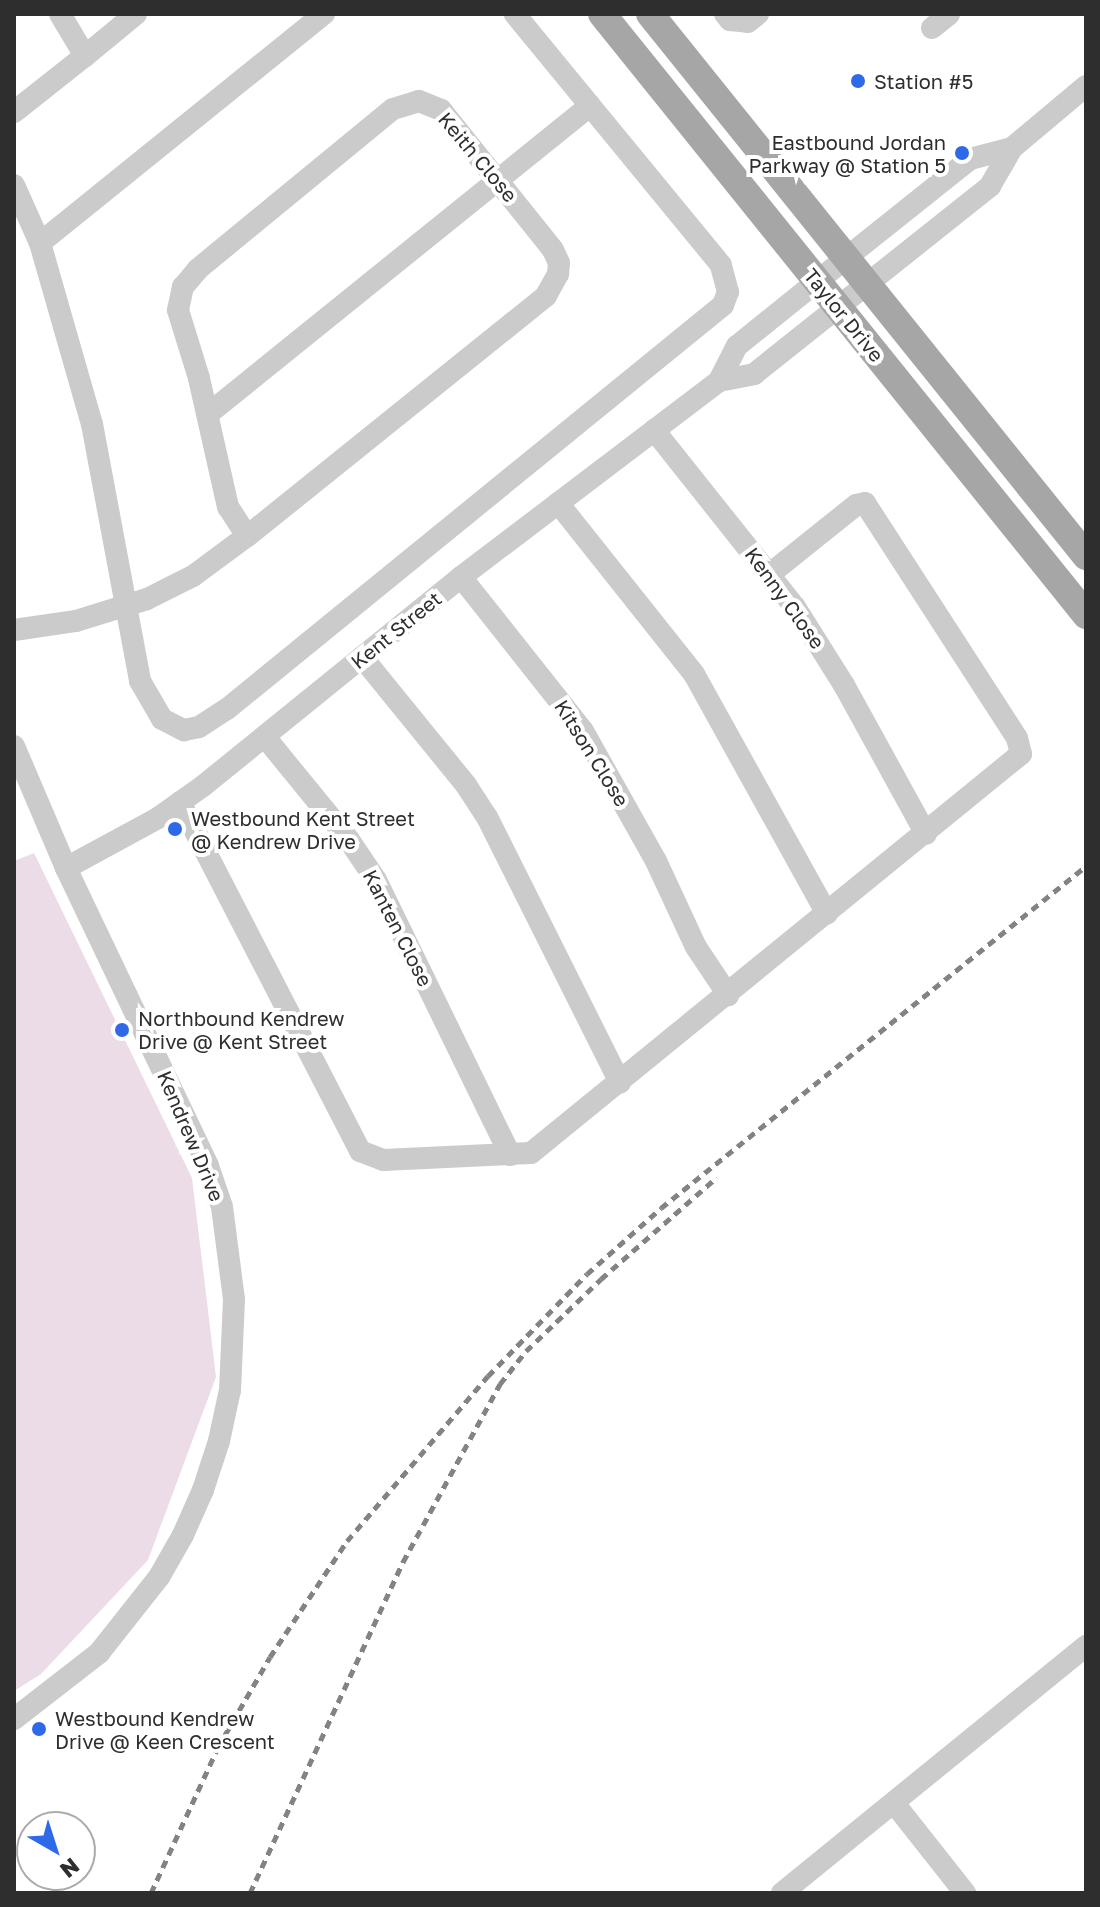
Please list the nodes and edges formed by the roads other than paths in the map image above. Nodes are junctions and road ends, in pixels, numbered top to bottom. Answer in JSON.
{"nodes":[{"id":1,"x":60,"y":14,"type":"edge"},
{"id":2,"x":136,"y":14,"type":"edge"},
{"id":3,"x":324,"y":14,"type":"edge"},
{"id":4,"x":515,"y":14,"type":"edge"},
{"id":5,"x":602,"y":14,"type":"edge"},
{"id":6,"x":650,"y":14,"type":"edge"},
{"id":7,"x":725,"y":14,"type":"edge"},
{"id":8,"x":758,"y":14,"type":"edge"},
{"id":9,"x":85,"y":56,"type":"junction"},
{"id":10,"x":1086,"y":86,"type":"edge"},
{"id":11,"x":590,"y":106,"type":"junction"},
{"id":12,"x":14,"y":112,"type":"edge"},
{"id":13,"x":1012,"y":148,"type":"junction"},
{"id":14,"x":498,"y":181,"type":"junction"},
{"id":15,"x":14,"y":185,"type":"edge"},
{"id":16,"x":40,"y":243,"type":"junction"},
{"id":17,"x":846,"y":258,"type":"junction"},
{"id":18,"x":818,"y":281,"type":"junction"},
{"id":19,"x":867,"y":284,"type":"junction"},
{"id":20,"x":838,"y":308,"type":"junction"},
{"id":21,"x":719,"y":381,"type":"junction"},
{"id":22,"x":208,"y":414,"type":"junction"},
{"id":23,"x":654,"y":430,"type":"junction"},
{"id":24,"x":558,"y":503,"type":"junction"},
{"id":25,"x":247,"y":536,"type":"junction"},
{"id":26,"x":1086,"y":556,"type":"edge"},
{"id":27,"x":771,"y":573,"type":"junction"},
{"id":28,"x":461,"y":577,"type":"junction"},
{"id":29,"x":128,"y":607,"type":"junction"},
{"id":30,"x":1086,"y":615,"type":"edge"},
{"id":31,"x":14,"y":630,"type":"edge"},
{"id":32,"x":362,"y":657,"type":"junction"},
{"id":33,"x":265,"y":737,"type":"junction"},
{"id":34,"x":14,"y":746,"type":"edge"},
{"id":35,"x":180,"y":802,"type":"junction"},
{"id":36,"x":926,"y":834,"type":"junction"},
{"id":37,"x":66,"y":868,"type":"junction"},
{"id":38,"x":827,"y":914,"type":"junction"},
{"id":39,"x":728,"y":995,"type":"junction"},
{"id":40,"x":620,"y":1083,"type":"junction"},
{"id":41,"x":510,"y":1155,"type":"junction"},
{"id":42,"x":1086,"y":1646,"type":"edge"},
{"id":43,"x":14,"y":1719,"type":"edge"},
{"id":44,"x":894,"y":1803,"type":"junction"},
{"id":45,"x":782,"y":1893,"type":"edge"},
{"id":46,"x":965,"y":1893,"type":"edge"}],
"edges":[{"from":1,"to":9,"type":"street"},
{"from":2,"to":9,"type":"street"},
{"from":3,"to":16,"type":"street"},
{"from":4,"to":11,"type":"street"},
{"from":5,"to":18,"type":"main road","name":"Taylor Drive"},
{"from":6,"to":17,"type":"main road","name":"Taylor Drive"},
{"from":7,"to":8,"type":"street"},
{"from":9,"to":12,"type":"street"},
{"from":10,"to":13,"type":"street"},
{"from":11,"to":14,"type":"street"},
{"from":11,"to":29,"type":"street"},
{"from":13,"to":17,"type":"street","name":"Kent Street"},
{"from":13,"to":19,"type":"street","name":"Kent Street"},
{"from":14,"to":22,"type":"street"},
{"from":14,"to":22,"type":"street","name":"Keith Close"},
{"from":14,"to":25,"type":"street","name":"Keith Close"},
{"from":15,"to":16,"type":"street"},
{"from":16,"to":29,"type":"street"},
{"from":17,"to":18,"type":"street","name":"Kent Street"},
{"from":17,"to":19,"type":"main road","name":"Taylor Drive"},
{"from":18,"to":20,"type":"main road","name":"Taylor Drive"},
{"from":18,"to":21,"type":"street","name":"Kent Street"},
{"from":19,"to":20,"type":"street","name":"Kent Street"},
{"from":19,"to":26,"type":"main road","name":"Taylor Drive"},
{"from":20,"to":21,"type":"street","name":"Kent Street"},
{"from":20,"to":30,"type":"main road","name":"Taylor Drive"},
{"from":21,"to":23,"type":"street","name":"Kent Street"},
{"from":22,"to":25,"type":"street","name":"Keith Close"},
{"from":23,"to":24,"type":"street","name":"Kent Street"},
{"from":23,"to":27,"type":"street","name":"Kenny Close"},
{"from":24,"to":28,"type":"street","name":"Kent Street"},
{"from":24,"to":38,"type":"street"},
{"from":25,"to":29,"type":"street","name":"Keith Close"},
{"from":27,"to":36,"type":"street","name":"Kenny Close"},
{"from":27,"to":36,"type":"street"},
{"from":28,"to":32,"type":"street","name":"Kent Street"},
{"from":28,"to":39,"type":"street","name":"Kitson Close"},
{"from":29,"to":31,"type":"street","name":"Keith Close"},
{"from":32,"to":33,"type":"street","name":"Kent Street"},
{"from":32,"to":40,"type":"street"},
{"from":33,"to":35,"type":"street","name":"Kent Street"},
{"from":33,"to":41,"type":"street","name":"Kanten Close"},
{"from":34,"to":37,"type":"street","name":"Kendrew Drive"},
{"from":35,"to":37,"type":"street","name":"Kent Street"},
{"from":35,"to":41,"type":"street"},
{"from":36,"to":38,"type":"street"},
{"from":37,"to":43,"type":"street","name":"Kendrew Drive"},
{"from":38,"to":39,"type":"street"},
{"from":39,"to":40,"type":"street"},
{"from":40,"to":41,"type":"street"},
{"from":42,"to":44,"type":"street"},
{"from":44,"to":45,"type":"street"},
{"from":44,"to":46,"type":"street"}]}
